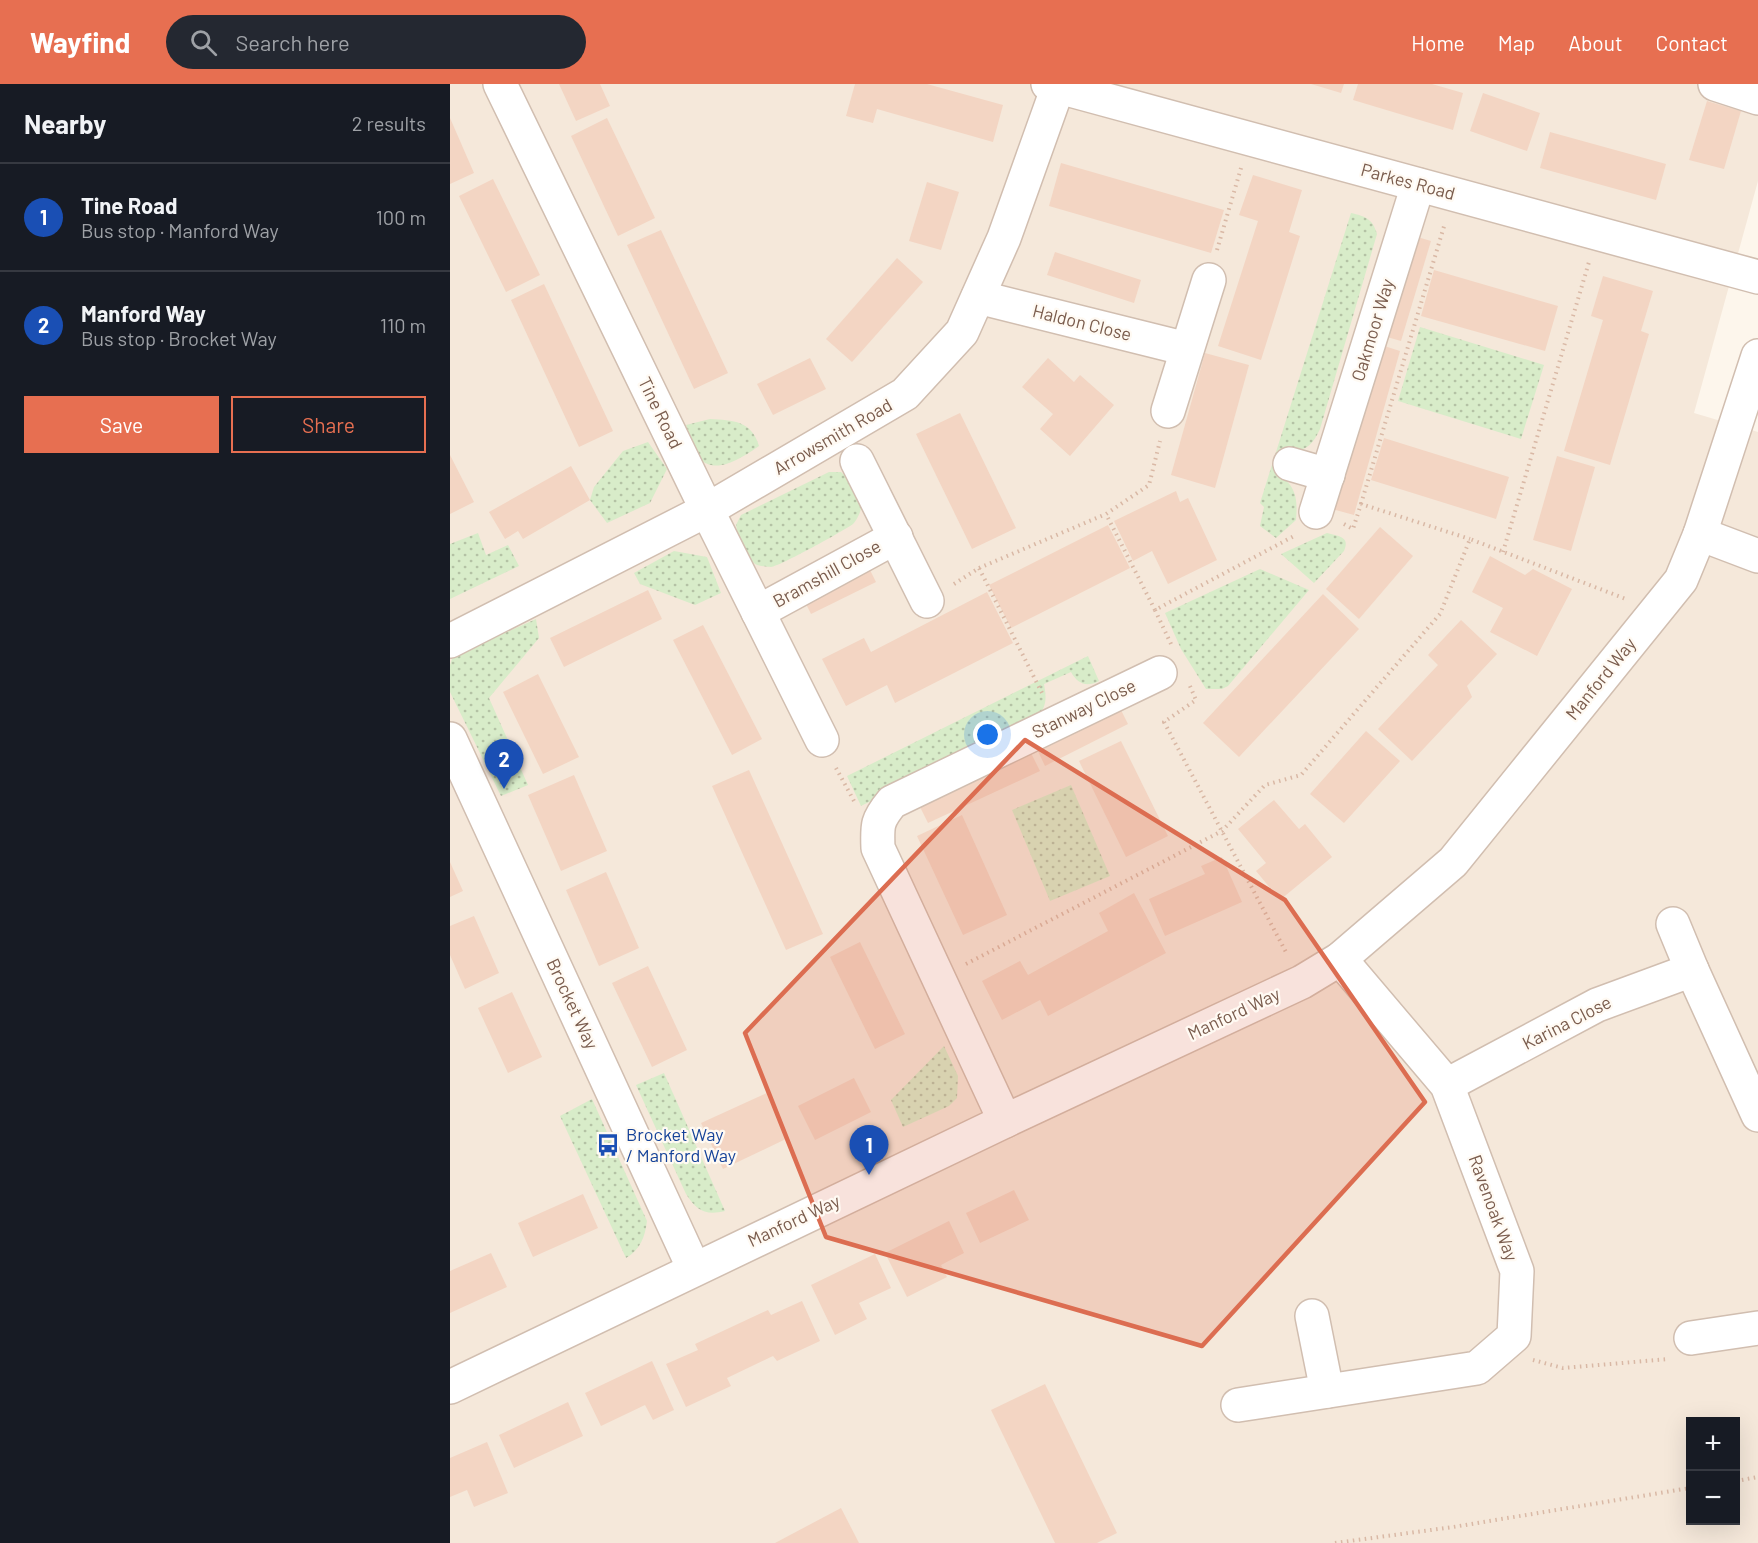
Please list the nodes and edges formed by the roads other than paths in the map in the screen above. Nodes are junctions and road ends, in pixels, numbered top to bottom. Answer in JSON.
{"nodes":[{"id":1,"x":500,"y":84,"type":"edge"},
{"id":2,"x":1715,"y":84,"type":"edge"},
{"id":3,"x":1055,"y":85,"type":"edge"},
{"id":4,"x":1758,"y":98,"type":"edge"},
{"id":5,"x":1418,"y":185,"type":"junction"},
{"id":6,"x":1758,"y":277,"type":"edge"},
{"id":7,"x":1209,"y":280,"type":"road end"},
{"id":8,"x":978,"y":297,"type":"junction"},
{"id":9,"x":1187,"y":349,"type":"junction"},
{"id":10,"x":1758,"y":356,"type":"edge"},
{"id":11,"x":1168,"y":411,"type":"road end"},
{"id":12,"x":857,"y":460,"type":"dead end"},
{"id":13,"x":1290,"y":464,"type":"dead end"},
{"id":14,"x":1328,"y":475,"type":"junction"},
{"id":15,"x":707,"y":510,"type":"junction"},
{"id":16,"x":1316,"y":512,"type":"road end"},
{"id":17,"x":1700,"y":534,"type":"junction"},
{"id":18,"x":896,"y":537,"type":"junction"},
{"id":19,"x":1758,"y":556,"type":"edge"},
{"id":20,"x":927,"y":601,"type":"road end"},
{"id":21,"x":758,"y":612,"type":"junction"},
{"id":22,"x":450,"y":641,"type":"edge"},
{"id":23,"x":1170,"y":668,"type":"road end"},
{"id":24,"x":450,"y":740,"type":"edge"},
{"id":25,"x":822,"y":740,"type":"road end"},
{"id":26,"x":1673,"y":924,"type":"dead end"},
{"id":27,"x":1340,"y":959,"type":"junction"},
{"id":28,"x":1692,"y":969,"type":"junction"},
{"id":29,"x":1447,"y":1085,"type":"junction"},
{"id":30,"x":1758,"y":1115,"type":"edge"},
{"id":31,"x":1005,"y":1121,"type":"junction"},
{"id":32,"x":694,"y":1269,"type":"junction"},
{"id":33,"x":1312,"y":1316,"type":"dead end"},
{"id":34,"x":1758,"y":1328,"type":"edge"},
{"id":35,"x":1690,"y":1338,"type":"road end"},
{"id":36,"x":450,"y":1387,"type":"edge"},
{"id":37,"x":1327,"y":1391,"type":"junction"},
{"id":38,"x":1238,"y":1406,"type":"dead end"}],
"edges":[{"from":1,"to":15,"type":"street","name":"Tine Road"},
{"from":2,"to":4,"type":"street"},
{"from":3,"to":5,"type":"street","name":"Parkes Road"},
{"from":3,"to":8,"type":"street","name":"Arrowsmith Road"},
{"from":5,"to":6,"type":"street","name":"Parkes Road"},
{"from":5,"to":14,"type":"street","name":"Oakmoor Way"},
{"from":7,"to":9,"type":"street"},
{"from":8,"to":9,"type":"street","name":"Haldon Close"},
{"from":8,"to":15,"type":"street","name":"Arrowsmith Road"},
{"from":9,"to":11,"type":"street"},
{"from":10,"to":17,"type":"street","name":"Manford Way"},
{"from":12,"to":18,"type":"street","name":"Bramshill Close"},
{"from":13,"to":14,"type":"street"},
{"from":14,"to":16,"type":"street","name":"Oakmoor Way"},
{"from":15,"to":21,"type":"street","name":"Tine Road"},
{"from":15,"to":22,"type":"street","name":"Arrowsmith Road"},
{"from":17,"to":19,"type":"street"},
{"from":17,"to":27,"type":"street","name":"Manford Way"},
{"from":18,"to":20,"type":"street","name":"Bramshill Close"},
{"from":18,"to":21,"type":"street","name":"Bramshill Close"},
{"from":21,"to":25,"type":"street","name":"Tine Road"},
{"from":23,"to":31,"type":"street","name":"Stanway Close"},
{"from":24,"to":32,"type":"street","name":"Brocket Way"},
{"from":26,"to":28,"type":"street"},
{"from":27,"to":29,"type":"street","name":"Ravenoak Way"},
{"from":27,"to":31,"type":"street","name":"Manford Way"},
{"from":28,"to":29,"type":"street","name":"Karina Close"},
{"from":28,"to":30,"type":"street"},
{"from":29,"to":37,"type":"street","name":"Ravenoak Way"},
{"from":31,"to":32,"type":"street","name":"Manford Way"},
{"from":32,"to":36,"type":"street","name":"Manford Way"},
{"from":33,"to":37,"type":"street"},
{"from":34,"to":35,"type":"street"},
{"from":37,"to":38,"type":"street","name":"Ravenoak Way"}]}
